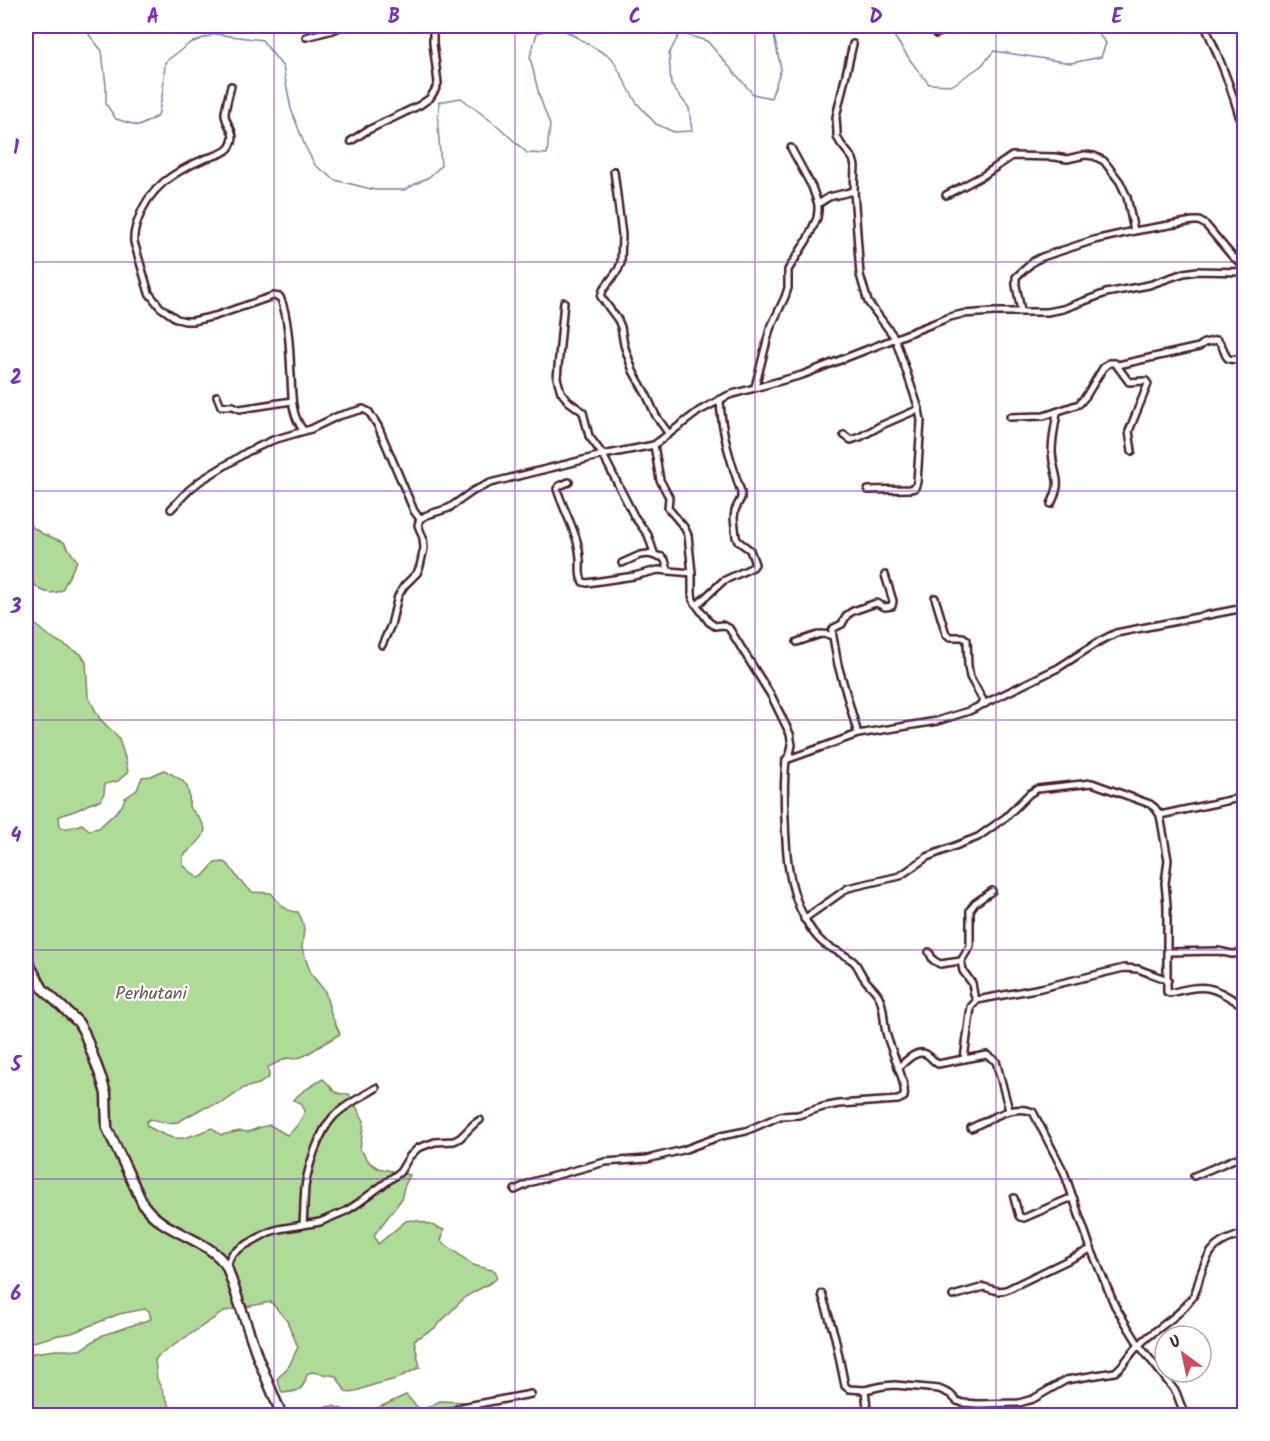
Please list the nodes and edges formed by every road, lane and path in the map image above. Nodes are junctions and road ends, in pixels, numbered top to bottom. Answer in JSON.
{"nodes":[{"id":1,"x":342,"y":26,"type":"edge"},
{"id":2,"x":433,"y":26,"type":"edge"},
{"id":3,"x":954,"y":26,"type":"edge"},
{"id":4,"x":1205,"y":26,"type":"edge"},
{"id":5,"x":936,"y":34,"type":"dead end"},
{"id":6,"x":306,"y":37,"type":"dead end"},
{"id":7,"x":853,"y":44,"type":"dead end"},
{"id":8,"x":231,"y":86,"type":"dead end"},
{"id":9,"x":1245,"y":136,"type":"edge"},
{"id":10,"x":351,"y":141,"type":"dead end"},
{"id":11,"x":791,"y":148,"type":"dead end"},
{"id":12,"x":614,"y":171,"type":"dead end"},
{"id":13,"x":854,"y":191,"type":"junction"},
{"id":14,"x":946,"y":195,"type":"dead end"},
{"id":15,"x":818,"y":204,"type":"junction"},
{"id":16,"x":1134,"y":231,"type":"junction"},
{"id":17,"x":1245,"y":266,"type":"edge"},
{"id":18,"x":1245,"y":272,"type":"edge"},
{"id":19,"x":564,"y":302,"type":"dead end"},
{"id":20,"x":1021,"y":311,"type":"junction"},
{"id":21,"x":895,"y":338,"type":"junction"},
{"id":22,"x":1245,"y":358,"type":"edge"},
{"id":23,"x":1118,"y":365,"type":"junction"},
{"id":24,"x":755,"y":387,"type":"junction"},
{"id":25,"x":217,"y":396,"type":"dead end"},
{"id":26,"x":720,"y":399,"type":"junction"},
{"id":27,"x":292,"y":401,"type":"junction"},
{"id":28,"x":919,"y":409,"type":"junction"},
{"id":29,"x":1057,"y":413,"type":"junction"},
{"id":30,"x":1011,"y":417,"type":"dead end"},
{"id":31,"x":304,"y":431,"type":"junction"},
{"id":32,"x":669,"y":434,"type":"junction"},
{"id":33,"x":844,"y":435,"type":"dead end"},
{"id":34,"x":654,"y":445,"type":"junction"},
{"id":35,"x":1132,"y":451,"type":"dead end"},
{"id":36,"x":603,"y":455,"type":"junction"},
{"id":37,"x":569,"y":482,"type":"dead end"},
{"id":38,"x":868,"y":490,"type":"dead end"},
{"id":39,"x":1051,"y":504,"type":"dead end"},
{"id":40,"x":171,"y":509,"type":"dead end"},
{"id":41,"x":420,"y":519,"type":"junction"},
{"id":42,"x":655,"y":556,"type":"junction"},
{"id":43,"x":622,"y":562,"type":"dead end"},
{"id":44,"x":668,"y":570,"type":"junction"},
{"id":45,"x":692,"y":573,"type":"junction"},
{"id":46,"x":885,"y":574,"type":"dead end"},
{"id":47,"x":935,"y":598,"type":"dead end"},
{"id":48,"x":697,"y":605,"type":"junction"},
{"id":49,"x":1245,"y":608,"type":"edge"},
{"id":50,"x":832,"y":635,"type":"junction"},
{"id":51,"x":797,"y":642,"type":"dead end"},
{"id":52,"x":382,"y":645,"type":"dead end"},
{"id":53,"x":984,"y":704,"type":"junction"},
{"id":54,"x":858,"y":734,"type":"junction"},
{"id":55,"x":786,"y":760,"type":"junction"},
{"id":56,"x":1245,"y":797,"type":"edge"},
{"id":57,"x":1160,"y":815,"type":"junction"},
{"id":58,"x":992,"y":891,"type":"dead end"},
{"id":59,"x":804,"y":918,"type":"junction"},
{"id":60,"x":929,"y":952,"type":"dead end"},
{"id":61,"x":1168,"y":952,"type":"junction"},
{"id":62,"x":1245,"y":953,"type":"edge"},
{"id":63,"x":26,"y":958,"type":"edge"},
{"id":64,"x":961,"y":961,"type":"junction"},
{"id":65,"x":1168,"y":980,"type":"junction"},
{"id":66,"x":977,"y":1000,"type":"junction"},
{"id":67,"x":1245,"y":1006,"type":"edge"},
{"id":68,"x":964,"y":1059,"type":"junction"},
{"id":69,"x":898,"y":1068,"type":"junction"},
{"id":70,"x":376,"y":1088,"type":"dead end"},
{"id":71,"x":1009,"y":1110,"type":"junction"},
{"id":72,"x":480,"y":1120,"type":"dead end"},
{"id":73,"x":971,"y":1128,"type":"dead end"},
{"id":74,"x":1245,"y":1155,"type":"edge"},
{"id":75,"x":1194,"y":1176,"type":"dead end"},
{"id":76,"x":515,"y":1190,"type":"dead end"},
{"id":77,"x":1014,"y":1198,"type":"dead end"},
{"id":78,"x":1074,"y":1199,"type":"junction"},
{"id":79,"x":303,"y":1225,"type":"junction"},
{"id":80,"x":1245,"y":1234,"type":"edge"},
{"id":81,"x":1090,"y":1249,"type":"junction"},
{"id":82,"x":227,"y":1267,"type":"junction"},
{"id":83,"x":822,"y":1294,"type":"dead end"},
{"id":84,"x":953,"y":1296,"type":"dead end"},
{"id":85,"x":1139,"y":1345,"type":"junction"},
{"id":86,"x":865,"y":1390,"type":"junction"},
{"id":87,"x":531,"y":1394,"type":"dead end"},
{"id":88,"x":282,"y":1416,"type":"edge"},
{"id":89,"x":441,"y":1416,"type":"edge"},
{"id":90,"x":868,"y":1416,"type":"edge"},
{"id":91,"x":1185,"y":1416,"type":"edge"}],
"edges":[{"from":1,"to":6,"type":"street"},
{"from":2,"to":10,"type":"street"},
{"from":3,"to":5,"type":"street"},
{"from":4,"to":9,"type":"street"},
{"from":7,"to":13,"type":"street"},
{"from":8,"to":27,"type":"street"},
{"from":11,"to":15,"type":"street"},
{"from":12,"to":32,"type":"street"},
{"from":13,"to":15,"type":"street"},
{"from":13,"to":21,"type":"street"},
{"from":14,"to":16,"type":"street"},
{"from":15,"to":24,"type":"street"},
{"from":16,"to":17,"type":"street"},
{"from":16,"to":20,"type":"street"},
{"from":18,"to":20,"type":"street"},
{"from":19,"to":36,"type":"street"},
{"from":20,"to":21,"type":"street"},
{"from":21,"to":24,"type":"street"},
{"from":21,"to":28,"type":"street"},
{"from":22,"to":23,"type":"street"},
{"from":23,"to":29,"type":"street"},
{"from":23,"to":35,"type":"street"},
{"from":24,"to":26,"type":"street"},
{"from":25,"to":27,"type":"street"},
{"from":26,"to":32,"type":"street"},
{"from":26,"to":48,"type":"street"},
{"from":27,"to":31,"type":"street"},
{"from":28,"to":33,"type":"street"},
{"from":28,"to":38,"type":"street"},
{"from":29,"to":30,"type":"street"},
{"from":29,"to":39,"type":"street"},
{"from":31,"to":40,"type":"street"},
{"from":31,"to":41,"type":"street"},
{"from":32,"to":34,"type":"street"},
{"from":34,"to":36,"type":"street"},
{"from":34,"to":45,"type":"street"},
{"from":36,"to":41,"type":"street"},
{"from":36,"to":42,"type":"street"},
{"from":37,"to":44,"type":"street"},
{"from":41,"to":52,"type":"street"},
{"from":42,"to":43,"type":"street"},
{"from":42,"to":44,"type":"street"},
{"from":44,"to":45,"type":"street"},
{"from":45,"to":48,"type":"street"},
{"from":46,"to":50,"type":"street"},
{"from":47,"to":53,"type":"street"},
{"from":48,"to":55,"type":"street"},
{"from":49,"to":53,"type":"street"},
{"from":50,"to":51,"type":"street"},
{"from":50,"to":54,"type":"street"},
{"from":53,"to":54,"type":"street"},
{"from":54,"to":55,"type":"street"},
{"from":55,"to":59,"type":"street"},
{"from":56,"to":57,"type":"street"},
{"from":57,"to":59,"type":"street"},
{"from":57,"to":61,"type":"street"},
{"from":58,"to":64,"type":"street"},
{"from":59,"to":69,"type":"street"},
{"from":60,"to":64,"type":"street"},
{"from":61,"to":62,"type":"street"},
{"from":61,"to":65,"type":"street"},
{"from":63,"to":82,"type":"street"},
{"from":64,"to":66,"type":"street"},
{"from":65,"to":66,"type":"street"},
{"from":65,"to":67,"type":"street"},
{"from":66,"to":68,"type":"street"},
{"from":68,"to":69,"type":"street"},
{"from":68,"to":71,"type":"street"},
{"from":69,"to":76,"type":"street"},
{"from":70,"to":79,"type":"street"},
{"from":71,"to":73,"type":"street"},
{"from":71,"to":78,"type":"street"},
{"from":72,"to":79,"type":"street"},
{"from":74,"to":75,"type":"street"},
{"from":77,"to":78,"type":"street"},
{"from":78,"to":81,"type":"street"},
{"from":79,"to":82,"type":"street"},
{"from":80,"to":85,"type":"street"},
{"from":81,"to":84,"type":"street"},
{"from":81,"to":85,"type":"street"},
{"from":82,"to":88,"type":"street"},
{"from":83,"to":86,"type":"street"},
{"from":85,"to":86,"type":"street"},
{"from":85,"to":91,"type":"street"},
{"from":86,"to":90,"type":"street"},
{"from":87,"to":89,"type":"street"}]}
